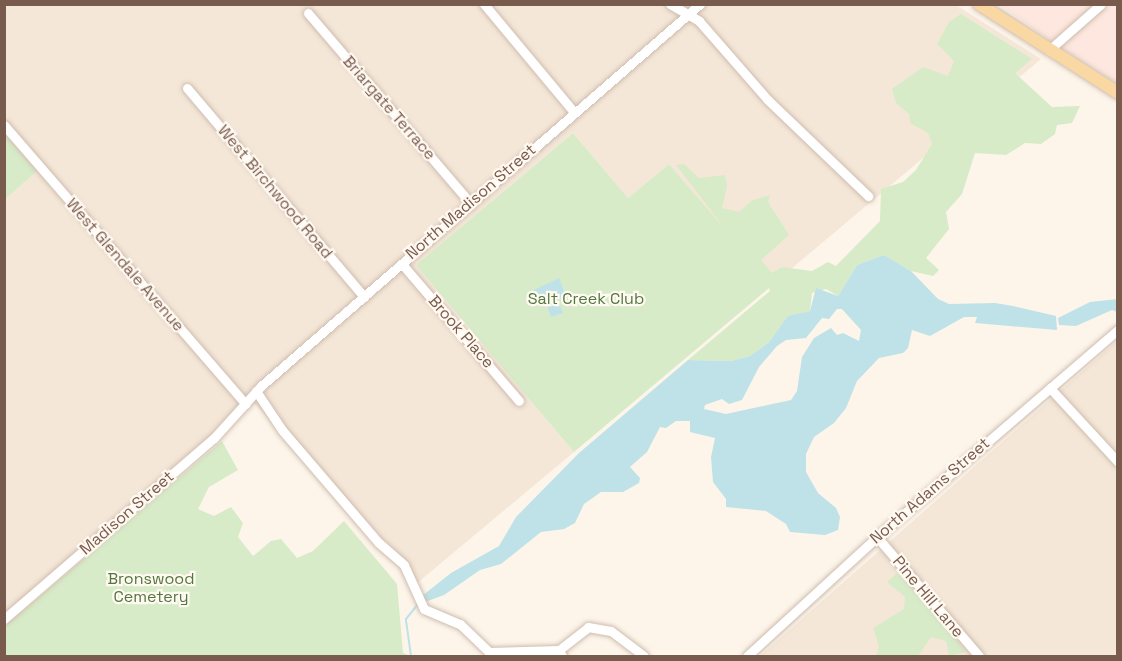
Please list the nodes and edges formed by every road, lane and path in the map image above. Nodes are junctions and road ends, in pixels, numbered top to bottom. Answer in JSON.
{"nodes":[{"id":1,"x":484,"y":4,"type":"edge"},
{"id":2,"x":670,"y":4,"type":"edge"},
{"id":3,"x":700,"y":4,"type":"edge"},
{"id":4,"x":979,"y":4,"type":"edge"},
{"id":5,"x":1101,"y":4,"type":"edge"},
{"id":6,"x":308,"y":13,"type":"dead end"},
{"id":7,"x":688,"y":15,"type":"junction"},
{"id":8,"x":1049,"y":50,"type":"junction"},
{"id":9,"x":187,"y":88,"type":"dead end"},
{"id":10,"x":1118,"y":93,"type":"edge"},
{"id":11,"x":574,"y":111,"type":"junction"},
{"id":12,"x":4,"y":125,"type":"edge"},
{"id":13,"x":868,"y":196,"type":"dead end"},
{"id":14,"x":471,"y":204,"type":"junction"},
{"id":15,"x":402,"y":264,"type":"junction"},
{"id":16,"x":364,"y":297,"type":"junction"},
{"id":17,"x":1118,"y":330,"type":"edge"},
{"id":18,"x":1050,"y":388,"type":"junction"},
{"id":19,"x":256,"y":391,"type":"junction"},
{"id":20,"x":519,"y":401,"type":"dead end"},
{"id":21,"x":246,"y":404,"type":"junction"},
{"id":22,"x":1118,"y":462,"type":"edge"},
{"id":23,"x":877,"y":537,"type":"junction"},
{"id":24,"x":4,"y":619,"type":"edge"},
{"id":25,"x":561,"y":653,"type":"edge"},
{"id":26,"x":644,"y":657,"type":"edge"},
{"id":27,"x":747,"y":657,"type":"edge"},
{"id":28,"x":979,"y":657,"type":"edge"}],
"edges":[{"from":1,"to":11,"type":"street"},
{"from":2,"to":7,"type":"street"},
{"from":3,"to":7,"type":"street","name":"North Madison Street"},
{"from":4,"to":8,"type":"main road"},
{"from":5,"to":8,"type":"street"},
{"from":6,"to":14,"type":"street","name":"Briargate Terrace"},
{"from":7,"to":11,"type":"street","name":"North Madison Street"},
{"from":7,"to":13,"type":"street"},
{"from":8,"to":10,"type":"main road"},
{"from":9,"to":16,"type":"street","name":"West Birchwood Road"},
{"from":11,"to":14,"type":"street","name":"North Madison Street"},
{"from":12,"to":21,"type":"street","name":"West Glendale Avenue"},
{"from":14,"to":15,"type":"street","name":"North Madison Street"},
{"from":15,"to":16,"type":"street","name":"North Madison Street"},
{"from":15,"to":20,"type":"street","name":"Brook Place"},
{"from":16,"to":19,"type":"street","name":"North Madison Street"},
{"from":17,"to":18,"type":"street","name":"North Adams Street"},
{"from":18,"to":22,"type":"street"},
{"from":18,"to":23,"type":"street","name":"North Adams Street"},
{"from":19,"to":21,"type":"street","name":"North Madison Street"},
{"from":19,"to":25,"type":"street"},
{"from":21,"to":24,"type":"street","name":"Madison Street"},
{"from":23,"to":27,"type":"street","name":"North Adams Street"},
{"from":23,"to":28,"type":"street","name":"Pine Hill Lane"},
{"from":25,"to":26,"type":"street"}]}
